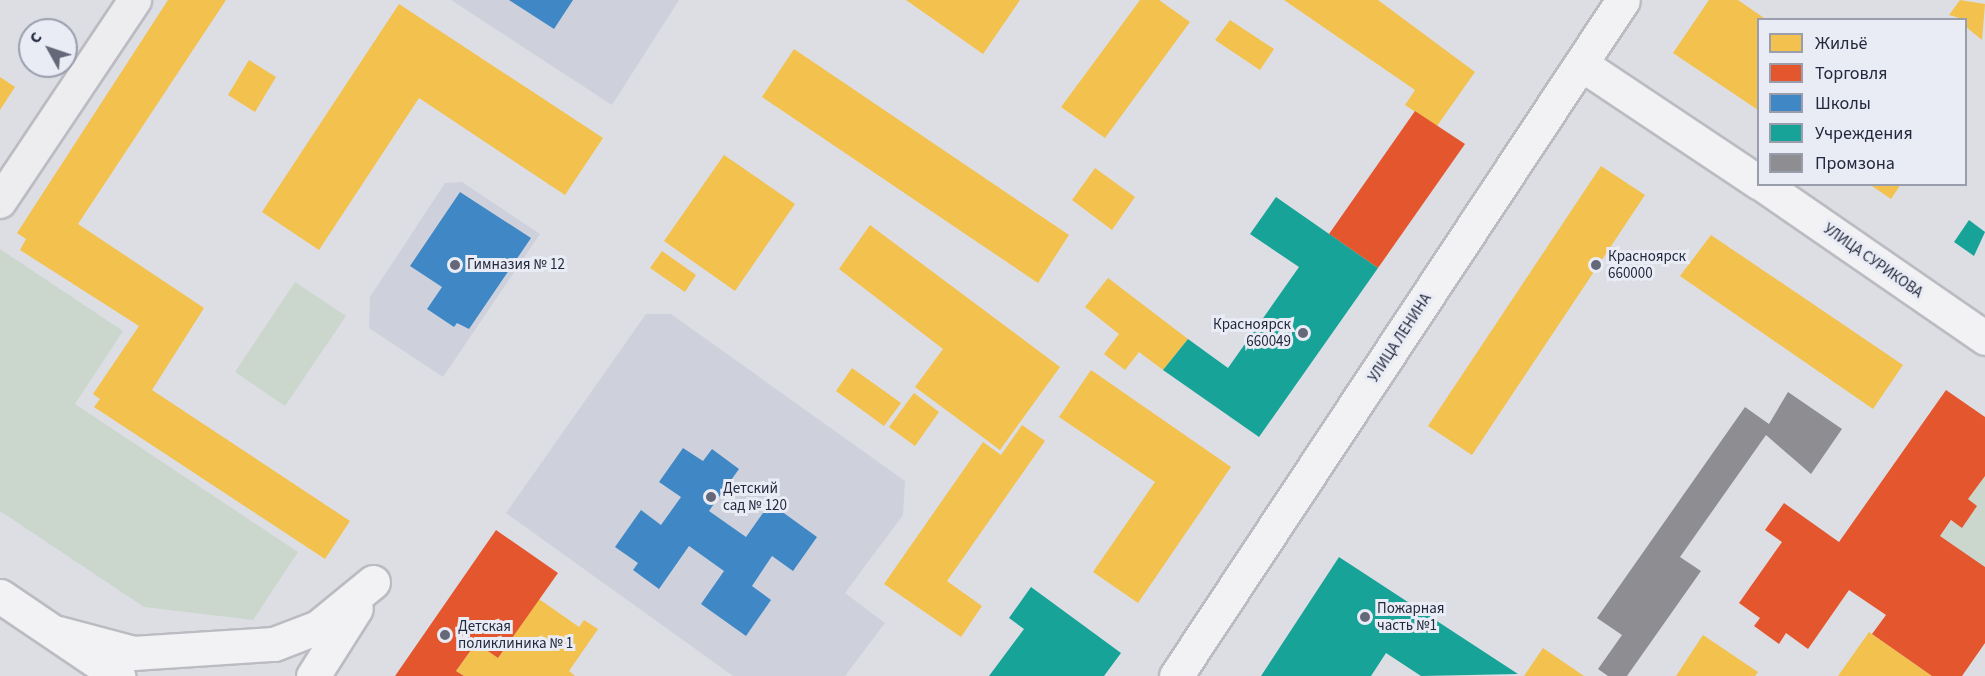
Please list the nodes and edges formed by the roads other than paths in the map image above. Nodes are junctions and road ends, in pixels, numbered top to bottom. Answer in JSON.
{"nodes":[{"id":1,"x":135,"y":0,"type":"edge"},
{"id":2,"x":1623,"y":0,"type":"edge"},
{"id":3,"x":1581,"y":64,"type":"junction"},
{"id":4,"x":1757,"y":181,"type":"edge"},
{"id":5,"x":1764,"y":186,"type":"edge"},
{"id":6,"x":0,"y":202,"type":"edge"},
{"id":7,"x":1985,"y":338,"type":"edge"},
{"id":8,"x":0,"y":596,"type":"edge"},
{"id":9,"x":52,"y":631,"type":"junction"},
{"id":10,"x":118,"y":676,"type":"edge"},
{"id":11,"x":313,"y":676,"type":"edge"},
{"id":12,"x":1176,"y":676,"type":"edge"}],
"edges":[{"from":1,"to":6,"type":"street"},
{"from":2,"to":3,"type":"main road","name":"УЛИЦА ЛЕНИНА"},
{"from":3,"to":4,"type":"main road","name":"УЛИЦА СУРИКОВА"},
{"from":3,"to":12,"type":"main road","name":"УЛИЦА ЛЕНИНА"},
{"from":5,"to":7,"type":"main road","name":"УЛИЦА СУРИКОВА"},
{"from":8,"to":9,"type":"main road"},
{"from":9,"to":10,"type":"main road"},
{"from":9,"to":11,"type":"main road"}]}
